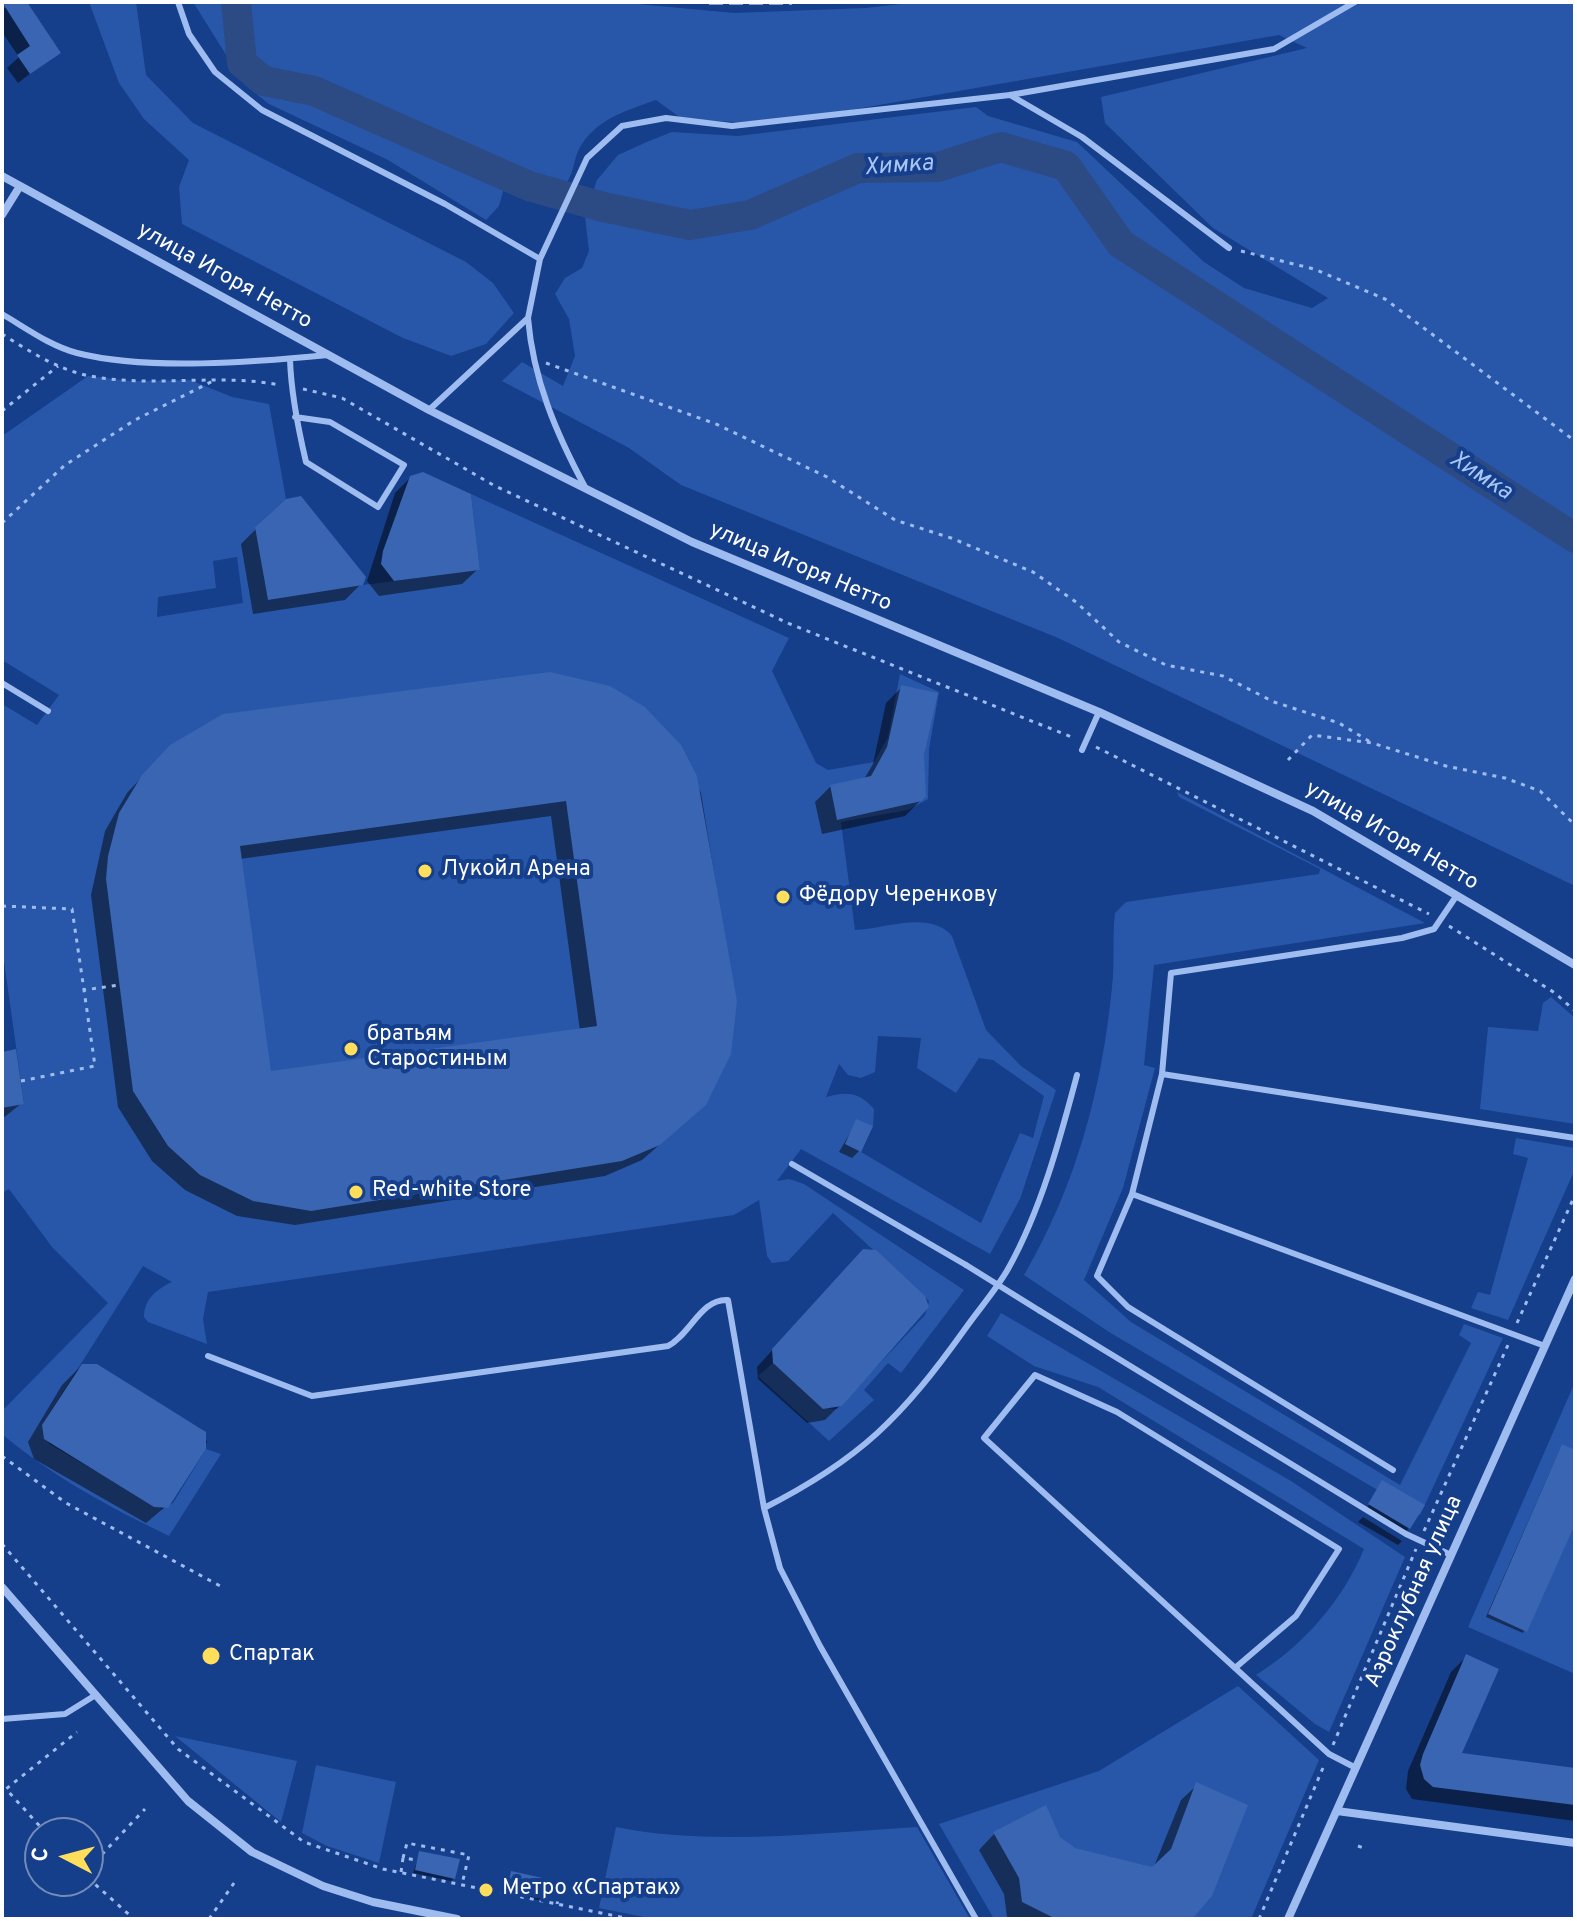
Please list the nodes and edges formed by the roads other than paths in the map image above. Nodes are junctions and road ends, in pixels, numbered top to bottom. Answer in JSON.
{"nodes":[{"id":1,"x":178,"y":2,"type":"edge"},
{"id":2,"x":1355,"y":2,"type":"edge"},
{"id":3,"x":1010,"y":95,"type":"junction"},
{"id":4,"x":2,"y":176,"type":"edge"},
{"id":5,"x":20,"y":186,"type":"junction"},
{"id":6,"x":2,"y":215,"type":"edge"},
{"id":7,"x":1229,"y":248,"type":"road end"},
{"id":8,"x":540,"y":259,"type":"junction"},
{"id":9,"x":2,"y":314,"type":"edge"},
{"id":10,"x":528,"y":318,"type":"junction"},
{"id":11,"x":329,"y":355,"type":"junction"},
{"id":12,"x":290,"y":359,"type":"junction"},
{"id":13,"x":429,"y":410,"type":"junction"},
{"id":14,"x":295,"y":417,"type":"junction"},
{"id":15,"x":585,"y":488,"type":"junction"},
{"id":16,"x":2,"y":683,"type":"edge"},
{"id":17,"x":48,"y":711,"type":"dead end"},
{"id":18,"x":1099,"y":712,"type":"junction"},
{"id":19,"x":1084,"y":746,"type":"road end"},
{"id":20,"x":1457,"y":895,"type":"junction"},
{"id":21,"x":1575,"y":965,"type":"edge"},
{"id":22,"x":1162,"y":1074,"type":"junction"},
{"id":23,"x":1077,"y":1075,"type":"dead end"},
{"id":24,"x":1575,"y":1138,"type":"edge"},
{"id":25,"x":792,"y":1164,"type":"dead end"},
{"id":26,"x":1132,"y":1194,"type":"junction"},
{"id":27,"x":1575,"y":1279,"type":"edge"},
{"id":28,"x":1545,"y":1346,"type":"junction"},
{"id":29,"x":208,"y":1356,"type":"dead end"},
{"id":30,"x":1393,"y":1470,"type":"dead end"},
{"id":31,"x":764,"y":1508,"type":"junction"},
{"id":32,"x":1451,"y":1555,"type":"junction"},
{"id":33,"x":3,"y":1590,"type":"edge"},
{"id":34,"x":1235,"y":1668,"type":"junction"},
{"id":35,"x":94,"y":1696,"type":"junction"},
{"id":36,"x":2,"y":1719,"type":"edge"},
{"id":37,"x":1356,"y":1768,"type":"junction"},
{"id":38,"x":1337,"y":1811,"type":"junction"},
{"id":39,"x":1575,"y":1843,"type":"edge"},
{"id":40,"x":457,"y":1919,"type":"edge"},
{"id":41,"x":976,"y":1919,"type":"edge"},
{"id":42,"x":1288,"y":1919,"type":"edge"}],
"edges":[{"from":1,"to":8,"type":"lane"},
{"from":2,"to":3,"type":"lane"},
{"from":3,"to":7,"type":"lane"},
{"from":3,"to":8,"type":"lane"},
{"from":4,"to":5,"type":"street","name":"улица Игоря Нетто"},
{"from":5,"to":6,"type":"street"},
{"from":5,"to":11,"type":"street","name":"улица Игоря Нетто"},
{"from":8,"to":10,"type":"lane"},
{"from":9,"to":12,"type":"lane"},
{"from":10,"to":13,"type":"lane"},
{"from":10,"to":15,"type":"lane"},
{"from":11,"to":12,"type":"lane"},
{"from":11,"to":13,"type":"street","name":"улица Игоря Нетто"},
{"from":12,"to":14,"type":"lane"},
{"from":13,"to":15,"type":"street","name":"улица Игоря Нетто"},
{"from":14,"to":14,"type":"lane"},
{"from":15,"to":18,"type":"street","name":"улица Игоря Нетто"},
{"from":16,"to":17,"type":"lane"},
{"from":18,"to":19,"type":"lane"},
{"from":18,"to":20,"type":"street","name":"улица Игоря Нетто"},
{"from":20,"to":21,"type":"street","name":"улица Игоря Нетто"},
{"from":20,"to":22,"type":"lane"},
{"from":22,"to":24,"type":"lane"},
{"from":22,"to":26,"type":"lane"},
{"from":23,"to":31,"type":"lane"},
{"from":25,"to":32,"type":"lane","bridge":true},
{"from":26,"to":28,"type":"lane"},
{"from":26,"to":30,"type":"lane"},
{"from":27,"to":28,"type":"street","name":"Аэроклубная улица"},
{"from":28,"to":32,"type":"street","name":"Аэроклубная улица"},
{"from":29,"to":31,"type":"lane"},
{"from":31,"to":41,"type":"lane"},
{"from":32,"to":37,"type":"street","name":"Аэроклубная улица"},
{"from":33,"to":35,"type":"street"},
{"from":34,"to":34,"type":"lane"},
{"from":34,"to":37,"type":"lane"},
{"from":35,"to":36,"type":"lane"},
{"from":35,"to":40,"type":"street"},
{"from":37,"to":38,"type":"street","name":"Аэроклубная улица"},
{"from":38,"to":39,"type":"street"},
{"from":38,"to":42,"type":"street","name":"Аэроклубная улица"}]}
